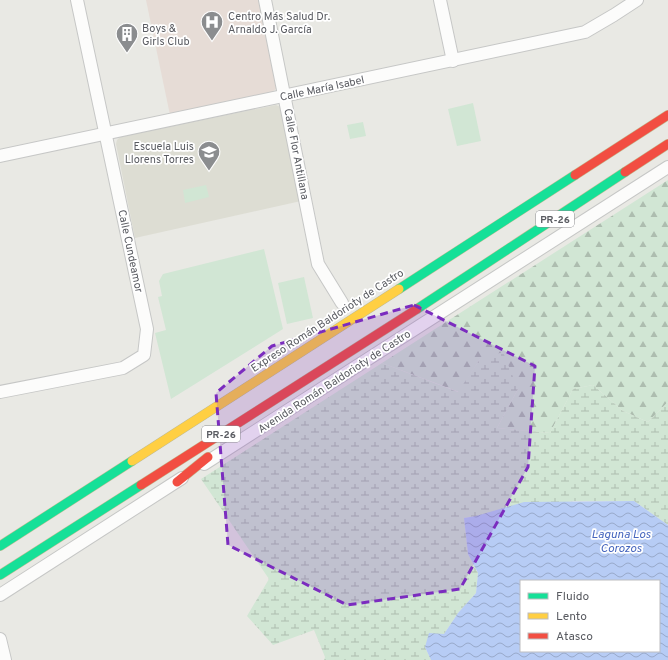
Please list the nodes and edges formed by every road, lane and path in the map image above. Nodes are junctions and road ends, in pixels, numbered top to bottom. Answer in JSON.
{"nodes":[{"id":1,"x":77,"y":0,"type":"edge"},
{"id":2,"x":265,"y":0,"type":"edge"},
{"id":3,"x":440,"y":0,"type":"edge"},
{"id":4,"x":636,"y":0,"type":"edge"},
{"id":5,"x":453,"y":60,"type":"junction"},
{"id":6,"x":286,"y":96,"type":"junction"},
{"id":7,"x":668,"y":115,"type":"edge"},
{"id":8,"x":106,"y":133,"type":"junction"},
{"id":9,"x":668,"y":144,"type":"edge"},
{"id":10,"x":0,"y":156,"type":"edge"},
{"id":11,"x":668,"y":167,"type":"edge"},
{"id":12,"x":342,"y":303,"type":"dead end"},
{"id":13,"x":352,"y":351,"type":"junction"},
{"id":14,"x":0,"y":392,"type":"edge"},
{"id":15,"x":177,"y":482,"type":"junction"},
{"id":16,"x":0,"y":546,"type":"edge"},
{"id":17,"x":0,"y":575,"type":"edge"},
{"id":18,"x":0,"y":594,"type":"edge"},
{"id":19,"x":0,"y":639,"type":"edge"},
{"id":20,"x":5,"y":660,"type":"edge"}],
"edges":[{"from":1,"to":8,"type":"street","name":"Calle Cundeamor"},
{"from":2,"to":6,"type":"street","name":"Calle Flor Antillana"},
{"from":3,"to":5,"type":"street"},
{"from":4,"to":5,"type":"street","name":"Calle María Isabel"},
{"from":5,"to":6,"type":"street","name":"Calle María Isabel"},
{"from":6,"to":8,"type":"street","name":"Calle María Isabel"},
{"from":6,"to":12,"type":"street","name":"Calle Flor Antillana"},
{"from":7,"to":16,"type":"highway","name":"Expreso Román Baldorioty de Castro","number":"PR-26"},
{"from":8,"to":10,"type":"street","name":"Calle María Isabel"},
{"from":8,"to":14,"type":"street","name":"Calle Cundeamor"},
{"from":9,"to":13,"type":"highway","number":"PR-26"},
{"from":11,"to":15,"type":"street","name":"Avenida Román Baldorioty de Castro"},
{"from":13,"to":15,"type":"highway"},
{"from":13,"to":17,"type":"highway","number":"PR-26"},
{"from":15,"to":18,"type":"street","name":"Avenida Román Baldorioty de Castro"},
{"from":19,"to":20,"type":"street"}]}
